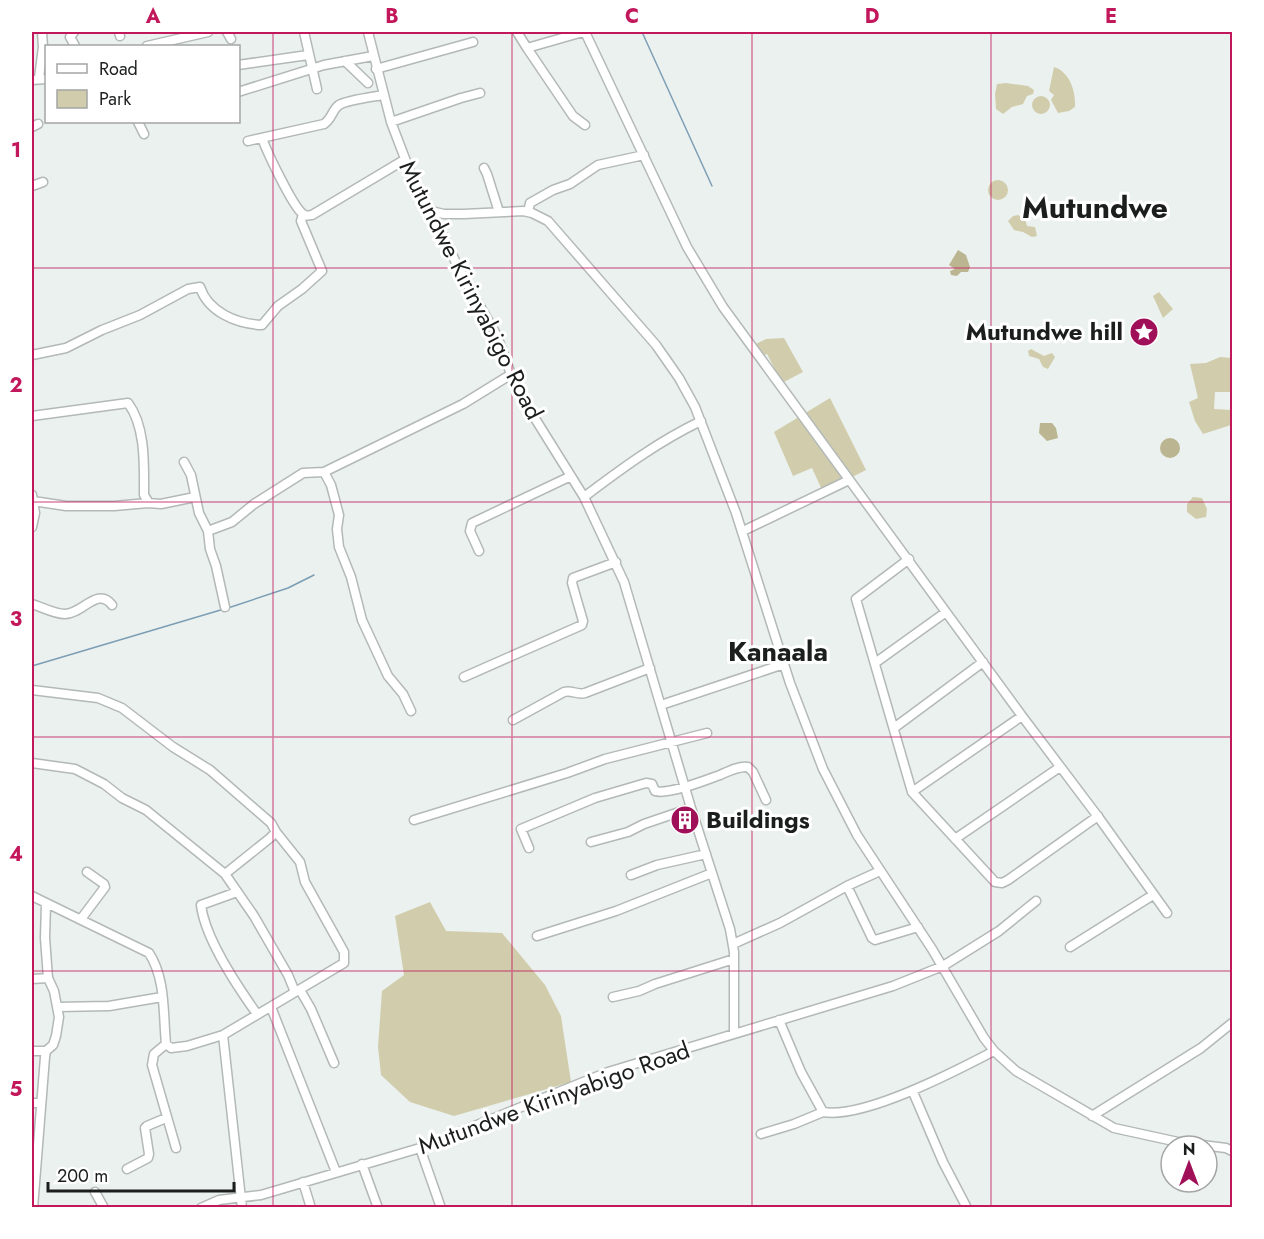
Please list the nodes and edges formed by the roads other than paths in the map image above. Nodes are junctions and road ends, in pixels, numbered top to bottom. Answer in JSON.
{"nodes":[{"id":1,"x":42,"y":32,"type":"edge"},
{"id":2,"x":74,"y":32,"type":"edge"},
{"id":3,"x":208,"y":32,"type":"edge"},
{"id":4,"x":304,"y":32,"type":"edge"},
{"id":5,"x":368,"y":32,"type":"edge"},
{"id":6,"x":517,"y":32,"type":"edge"},
{"id":7,"x":584,"y":32,"type":"edge"},
{"id":8,"x":473,"y":42,"type":"dead end"},
{"id":9,"x":74,"y":45,"type":"edge"},
{"id":10,"x":151,"y":45,"type":"edge"},
{"id":11,"x":527,"y":48,"type":"junction"},
{"id":12,"x":308,"y":55,"type":"junction"},
{"id":13,"x":373,"y":56,"type":"junction"},
{"id":14,"x":345,"y":61,"type":"junction"},
{"id":15,"x":240,"y":65,"type":"edge"},
{"id":16,"x":311,"y":69,"type":"junction"},
{"id":17,"x":376,"y":69,"type":"junction"},
{"id":18,"x":39,"y":79,"type":"edge"},
{"id":19,"x":368,"y":83,"type":"dead end"},
{"id":20,"x":317,"y":89,"type":"dead end"},
{"id":21,"x":240,"y":91,"type":"edge"},
{"id":22,"x":480,"y":93,"type":"dead end"},
{"id":23,"x":383,"y":95,"type":"junction"},
{"id":24,"x":391,"y":122,"type":"junction"},
{"id":25,"x":138,"y":123,"type":"edge"},
{"id":26,"x":585,"y":125,"type":"dead end"},
{"id":27,"x":144,"y":134,"type":"dead end"},
{"id":28,"x":262,"y":138,"type":"junction"},
{"id":29,"x":248,"y":141,"type":"dead end"},
{"id":30,"x":644,"y":156,"type":"junction"},
{"id":31,"x":404,"y":160,"type":"junction"},
{"id":32,"x":484,"y":168,"type":"dead end"},
{"id":33,"x":43,"y":182,"type":"dead end"},
{"id":34,"x":32,"y":186,"type":"edge"},
{"id":35,"x":431,"y":211,"type":"junction"},
{"id":36,"x":498,"y":212,"type":"junction"},
{"id":37,"x":528,"y":212,"type":"junction"},
{"id":38,"x":303,"y":214,"type":"junction"},
{"id":39,"x":32,"y":355,"type":"edge"},
{"id":40,"x":510,"y":375,"type":"junction"},
{"id":41,"x":32,"y":416,"type":"edge"},
{"id":42,"x":701,"y":421,"type":"junction"},
{"id":43,"x":184,"y":462,"type":"dead end"},
{"id":44,"x":324,"y":472,"type":"junction"},
{"id":45,"x":571,"y":476,"type":"junction"},
{"id":46,"x":849,"y":480,"type":"junction"},
{"id":47,"x":195,"y":497,"type":"junction"},
{"id":48,"x":584,"y":497,"type":"junction"},
{"id":49,"x":32,"y":498,"type":"edge"},
{"id":50,"x":149,"y":503,"type":"junction"},
{"id":51,"x":32,"y":527,"type":"edge"},
{"id":52,"x":208,"y":531,"type":"junction"},
{"id":53,"x":742,"y":531,"type":"junction"},
{"id":54,"x":479,"y":551,"type":"dead end"},
{"id":55,"x":909,"y":559,"type":"junction"},
{"id":56,"x":616,"y":562,"type":"junction"},
{"id":57,"x":32,"y":604,"type":"edge"},
{"id":58,"x":112,"y":605,"type":"dead end"},
{"id":59,"x":225,"y":607,"type":"dead end"},
{"id":60,"x":946,"y":612,"type":"junction"},
{"id":61,"x":983,"y":662,"type":"junction"},
{"id":62,"x":875,"y":663,"type":"junction"},
{"id":63,"x":784,"y":664,"type":"junction"},
{"id":64,"x":650,"y":668,"type":"junction"},
{"id":65,"x":464,"y":677,"type":"dead end"},
{"id":66,"x":32,"y":690,"type":"edge"},
{"id":67,"x":661,"y":705,"type":"junction"},
{"id":68,"x":411,"y":711,"type":"dead end"},
{"id":69,"x":1022,"y":716,"type":"junction"},
{"id":70,"x":513,"y":720,"type":"dead end"},
{"id":71,"x":894,"y":728,"type":"junction"},
{"id":72,"x":707,"y":734,"type":"dead end"},
{"id":73,"x":672,"y":743,"type":"junction"},
{"id":74,"x":32,"y":763,"type":"edge"},
{"id":75,"x":1060,"y":767,"type":"junction"},
{"id":76,"x":685,"y":786,"type":"junction"},
{"id":77,"x":912,"y":792,"type":"junction"},
{"id":78,"x":766,"y":800,"type":"dead end"},
{"id":79,"x":691,"y":808,"type":"junction"},
{"id":80,"x":1098,"y":816,"type":"junction"},
{"id":81,"x":414,"y":820,"type":"dead end"},
{"id":82,"x":276,"y":832,"type":"junction"},
{"id":83,"x":955,"y":839,"type":"junction"},
{"id":84,"x":591,"y":842,"type":"dead end"},
{"id":85,"x":529,"y":848,"type":"dead end"},
{"id":86,"x":705,"y":854,"type":"junction"},
{"id":87,"x":880,"y":871,"type":"junction"},
{"id":88,"x":87,"y":872,"type":"dead end"},
{"id":89,"x":712,"y":873,"type":"junction"},
{"id":90,"x":225,"y":874,"type":"junction"},
{"id":91,"x":631,"y":875,"type":"dead end"},
{"id":92,"x":847,"y":886,"type":"junction"},
{"id":93,"x":237,"y":892,"type":"junction"},
{"id":94,"x":1154,"y":895,"type":"junction"},
{"id":95,"x":32,"y":896,"type":"edge"},
{"id":96,"x":1036,"y":902,"type":"dead end"},
{"id":97,"x":46,"y":904,"type":"junction"},
{"id":98,"x":1167,"y":913,"type":"dead end"},
{"id":99,"x":81,"y":920,"type":"junction"},
{"id":100,"x":918,"y":927,"type":"junction"},
{"id":101,"x":537,"y":936,"type":"dead end"},
{"id":102,"x":733,"y":944,"type":"junction"},
{"id":103,"x":1070,"y":947,"type":"dead end"},
{"id":104,"x":734,"y":959,"type":"junction"},
{"id":105,"x":943,"y":966,"type":"junction"},
{"id":106,"x":48,"y":978,"type":"junction"},
{"id":107,"x":32,"y":979,"type":"edge"},
{"id":108,"x":297,"y":991,"type":"junction"},
{"id":109,"x":162,"y":997,"type":"junction"},
{"id":110,"x":613,"y":997,"type":"dead end"},
{"id":111,"x":57,"y":1007,"type":"junction"},
{"id":112,"x":271,"y":1007,"type":"junction"},
{"id":113,"x":257,"y":1014,"type":"junction"},
{"id":114,"x":779,"y":1020,"type":"junction"},
{"id":115,"x":1233,"y":1023,"type":"edge"},
{"id":116,"x":734,"y":1033,"type":"junction"},
{"id":117,"x":223,"y":1035,"type":"junction"},
{"id":118,"x":166,"y":1044,"type":"junction"},
{"id":119,"x":32,"y":1051,"type":"edge"},
{"id":120,"x":46,"y":1051,"type":"junction"},
{"id":121,"x":994,"y":1051,"type":"junction"},
{"id":122,"x":334,"y":1063,"type":"dead end"},
{"id":123,"x":913,"y":1092,"type":"junction"},
{"id":124,"x":36,"y":1103,"type":"edge"},
{"id":125,"x":823,"y":1112,"type":"junction"},
{"id":126,"x":1092,"y":1116,"type":"junction"},
{"id":127,"x":166,"y":1118,"type":"junction"},
{"id":128,"x":761,"y":1134,"type":"dead end"},
{"id":129,"x":176,"y":1148,"type":"dead end"},
{"id":130,"x":420,"y":1148,"type":"junction"},
{"id":131,"x":1233,"y":1151,"type":"edge"},
{"id":132,"x":362,"y":1164,"type":"junction"},
{"id":133,"x":127,"y":1169,"type":"dead end"},
{"id":134,"x":336,"y":1172,"type":"junction"},
{"id":135,"x":303,"y":1182,"type":"junction"},
{"id":136,"x":95,"y":1192,"type":"dead end"},
{"id":137,"x":240,"y":1198,"type":"junction"},
{"id":138,"x":964,"y":1206,"type":"edge"},
{"id":139,"x":33,"y":1208,"type":"edge"},
{"id":140,"x":104,"y":1208,"type":"edge"},
{"id":141,"x":201,"y":1208,"type":"edge"},
{"id":142,"x":242,"y":1208,"type":"edge"},
{"id":143,"x":311,"y":1208,"type":"edge"},
{"id":144,"x":378,"y":1208,"type":"edge"},
{"id":145,"x":441,"y":1208,"type":"edge"}],
"edges":[{"from":1,"to":18,"type":"street"},
{"from":2,"to":9,"type":"street"},
{"from":3,"to":10,"type":"street"},
{"from":4,"to":12,"type":"street"},
{"from":5,"to":13,"type":"street","name":"Mutundwe Kirinyabigo Road"},
{"from":6,"to":11,"type":"street"},
{"from":7,"to":11,"type":"street"},
{"from":7,"to":30,"type":"street"},
{"from":8,"to":17,"type":"street"},
{"from":11,"to":26,"type":"street"},
{"from":12,"to":15,"type":"street"},
{"from":12,"to":16,"type":"street"},
{"from":13,"to":14,"type":"street"},
{"from":13,"to":17,"type":"street","name":"Mutundwe Kirinyabigo Road"},
{"from":14,"to":16,"type":"street"},
{"from":14,"to":19,"type":"street"},
{"from":16,"to":20,"type":"street"},
{"from":16,"to":21,"type":"street"},
{"from":17,"to":23,"type":"street","name":"Mutundwe Kirinyabigo Road"},
{"from":22,"to":24,"type":"street"},
{"from":23,"to":24,"type":"street","name":"Mutundwe Kirinyabigo Road"},
{"from":23,"to":28,"type":"street"},
{"from":24,"to":31,"type":"street","name":"Mutundwe Kirinyabigo Road"},
{"from":25,"to":27,"type":"street"},
{"from":28,"to":29,"type":"street"},
{"from":28,"to":38,"type":"street"},
{"from":30,"to":37,"type":"street"},
{"from":30,"to":46,"type":"street"},
{"from":31,"to":35,"type":"street","name":"Mutundwe Kirinyabigo Road"},
{"from":31,"to":38,"type":"street"},
{"from":32,"to":36,"type":"street"},
{"from":33,"to":34,"type":"street"},
{"from":35,"to":36,"type":"street"},
{"from":35,"to":40,"type":"street","name":"Mutundwe Kirinyabigo Road"},
{"from":36,"to":37,"type":"street"},
{"from":37,"to":42,"type":"street"},
{"from":38,"to":39,"type":"street"},
{"from":40,"to":44,"type":"street"},
{"from":40,"to":45,"type":"street","name":"Mutundwe Kirinyabigo Road"},
{"from":41,"to":50,"type":"street"},
{"from":42,"to":48,"type":"street"},
{"from":42,"to":53,"type":"street"},
{"from":43,"to":47,"type":"street"},
{"from":44,"to":52,"type":"street"},
{"from":44,"to":68,"type":"street"},
{"from":45,"to":48,"type":"street","name":"Mutundwe Kirinyabigo Road"},
{"from":45,"to":54,"type":"street"},
{"from":46,"to":53,"type":"street"},
{"from":46,"to":55,"type":"street"},
{"from":47,"to":50,"type":"street"},
{"from":47,"to":52,"type":"street"},
{"from":48,"to":56,"type":"street","name":"Mutundwe Kirinyabigo Road"},
{"from":49,"to":50,"type":"street"},
{"from":49,"to":51,"type":"street"},
{"from":52,"to":59,"type":"street"},
{"from":53,"to":63,"type":"street"},
{"from":55,"to":60,"type":"street"},
{"from":55,"to":62,"type":"street"},
{"from":56,"to":64,"type":"street","name":"Mutundwe Kirinyabigo Road"},
{"from":56,"to":65,"type":"street"},
{"from":57,"to":58,"type":"street"},
{"from":60,"to":61,"type":"street"},
{"from":60,"to":62,"type":"street"},
{"from":61,"to":69,"type":"street"},
{"from":61,"to":71,"type":"street"},
{"from":62,"to":71,"type":"street"},
{"from":63,"to":67,"type":"street"},
{"from":63,"to":87,"type":"street"},
{"from":64,"to":67,"type":"street","name":"Mutundwe Kirinyabigo Road"},
{"from":64,"to":70,"type":"street"},
{"from":66,"to":82,"type":"street"},
{"from":67,"to":73,"type":"street","name":"Mutundwe Kirinyabigo Road"},
{"from":69,"to":75,"type":"street"},
{"from":69,"to":77,"type":"street"},
{"from":71,"to":77,"type":"street"},
{"from":72,"to":73,"type":"street"},
{"from":73,"to":76,"type":"street","name":"Mutundwe Kirinyabigo Road"},
{"from":73,"to":81,"type":"street"},
{"from":74,"to":90,"type":"street"},
{"from":75,"to":80,"type":"street"},
{"from":75,"to":83,"type":"street"},
{"from":76,"to":78,"type":"street"},
{"from":76,"to":79,"type":"street","name":"Mutundwe Kirinyabigo Road"},
{"from":76,"to":85,"type":"street"},
{"from":77,"to":83,"type":"street"},
{"from":79,"to":84,"type":"street"},
{"from":79,"to":86,"type":"street","name":"Mutundwe Kirinyabigo Road"},
{"from":80,"to":83,"type":"street"},
{"from":80,"to":94,"type":"street"},
{"from":82,"to":90,"type":"street"},
{"from":82,"to":108,"type":"street"},
{"from":86,"to":89,"type":"street","name":"Mutundwe Kirinyabigo Road"},
{"from":86,"to":91,"type":"street"},
{"from":87,"to":92,"type":"street"},
{"from":87,"to":100,"type":"street"},
{"from":88,"to":99,"type":"street"},
{"from":89,"to":101,"type":"street"},
{"from":89,"to":102,"type":"street","name":"Mutundwe Kirinyabigo Road"},
{"from":90,"to":93,"type":"street"},
{"from":92,"to":100,"type":"street"},
{"from":92,"to":102,"type":"street"},
{"from":93,"to":108,"type":"street"},
{"from":93,"to":113,"type":"street"},
{"from":94,"to":98,"type":"street"},
{"from":94,"to":103,"type":"street"},
{"from":95,"to":97,"type":"street"},
{"from":96,"to":105,"type":"street"},
{"from":97,"to":99,"type":"street"},
{"from":97,"to":106,"type":"street"},
{"from":99,"to":109,"type":"street"},
{"from":100,"to":105,"type":"street"},
{"from":102,"to":104,"type":"street","name":"Mutundwe Kirinyabigo Road"},
{"from":104,"to":110,"type":"street"},
{"from":104,"to":116,"type":"street","name":"Mutundwe Kirinyabigo Road"},
{"from":105,"to":114,"type":"street"},
{"from":105,"to":121,"type":"street"},
{"from":106,"to":107,"type":"street"},
{"from":106,"to":111,"type":"street"},
{"from":108,"to":112,"type":"street"},
{"from":108,"to":122,"type":"street"},
{"from":109,"to":111,"type":"street"},
{"from":109,"to":118,"type":"street"},
{"from":111,"to":120,"type":"street"},
{"from":112,"to":113,"type":"street"},
{"from":112,"to":134,"type":"street"},
{"from":113,"to":117,"type":"street"},
{"from":114,"to":116,"type":"street"},
{"from":114,"to":125,"type":"street"},
{"from":115,"to":126,"type":"street"},
{"from":116,"to":130,"type":"street","name":"Mutundwe Kirinyabigo Road"},
{"from":117,"to":118,"type":"street"},
{"from":117,"to":137,"type":"street"},
{"from":118,"to":127,"type":"street"},
{"from":119,"to":120,"type":"street"},
{"from":120,"to":124,"type":"street"},
{"from":121,"to":123,"type":"street"},
{"from":121,"to":126,"type":"street"},
{"from":123,"to":125,"type":"street"},
{"from":123,"to":138,"type":"street"},
{"from":124,"to":139,"type":"street"},
{"from":125,"to":128,"type":"street"},
{"from":126,"to":131,"type":"street"},
{"from":127,"to":129,"type":"street"},
{"from":127,"to":133,"type":"street"},
{"from":130,"to":132,"type":"street","name":"Mutundwe Kirinyabigo Road"},
{"from":130,"to":145,"type":"street"},
{"from":132,"to":134,"type":"street","name":"Mutundwe Kirinyabigo Road"},
{"from":132,"to":144,"type":"street"},
{"from":134,"to":135,"type":"street","name":"Mutundwe Kirinyabigo Road"},
{"from":135,"to":137,"type":"street","name":"Mutundwe Kirinyabigo Road"},
{"from":135,"to":143,"type":"street"},
{"from":136,"to":140,"type":"street"},
{"from":137,"to":141,"type":"street","name":"Mutundwe Kirinyabigo Road"},
{"from":137,"to":142,"type":"street"}]}
